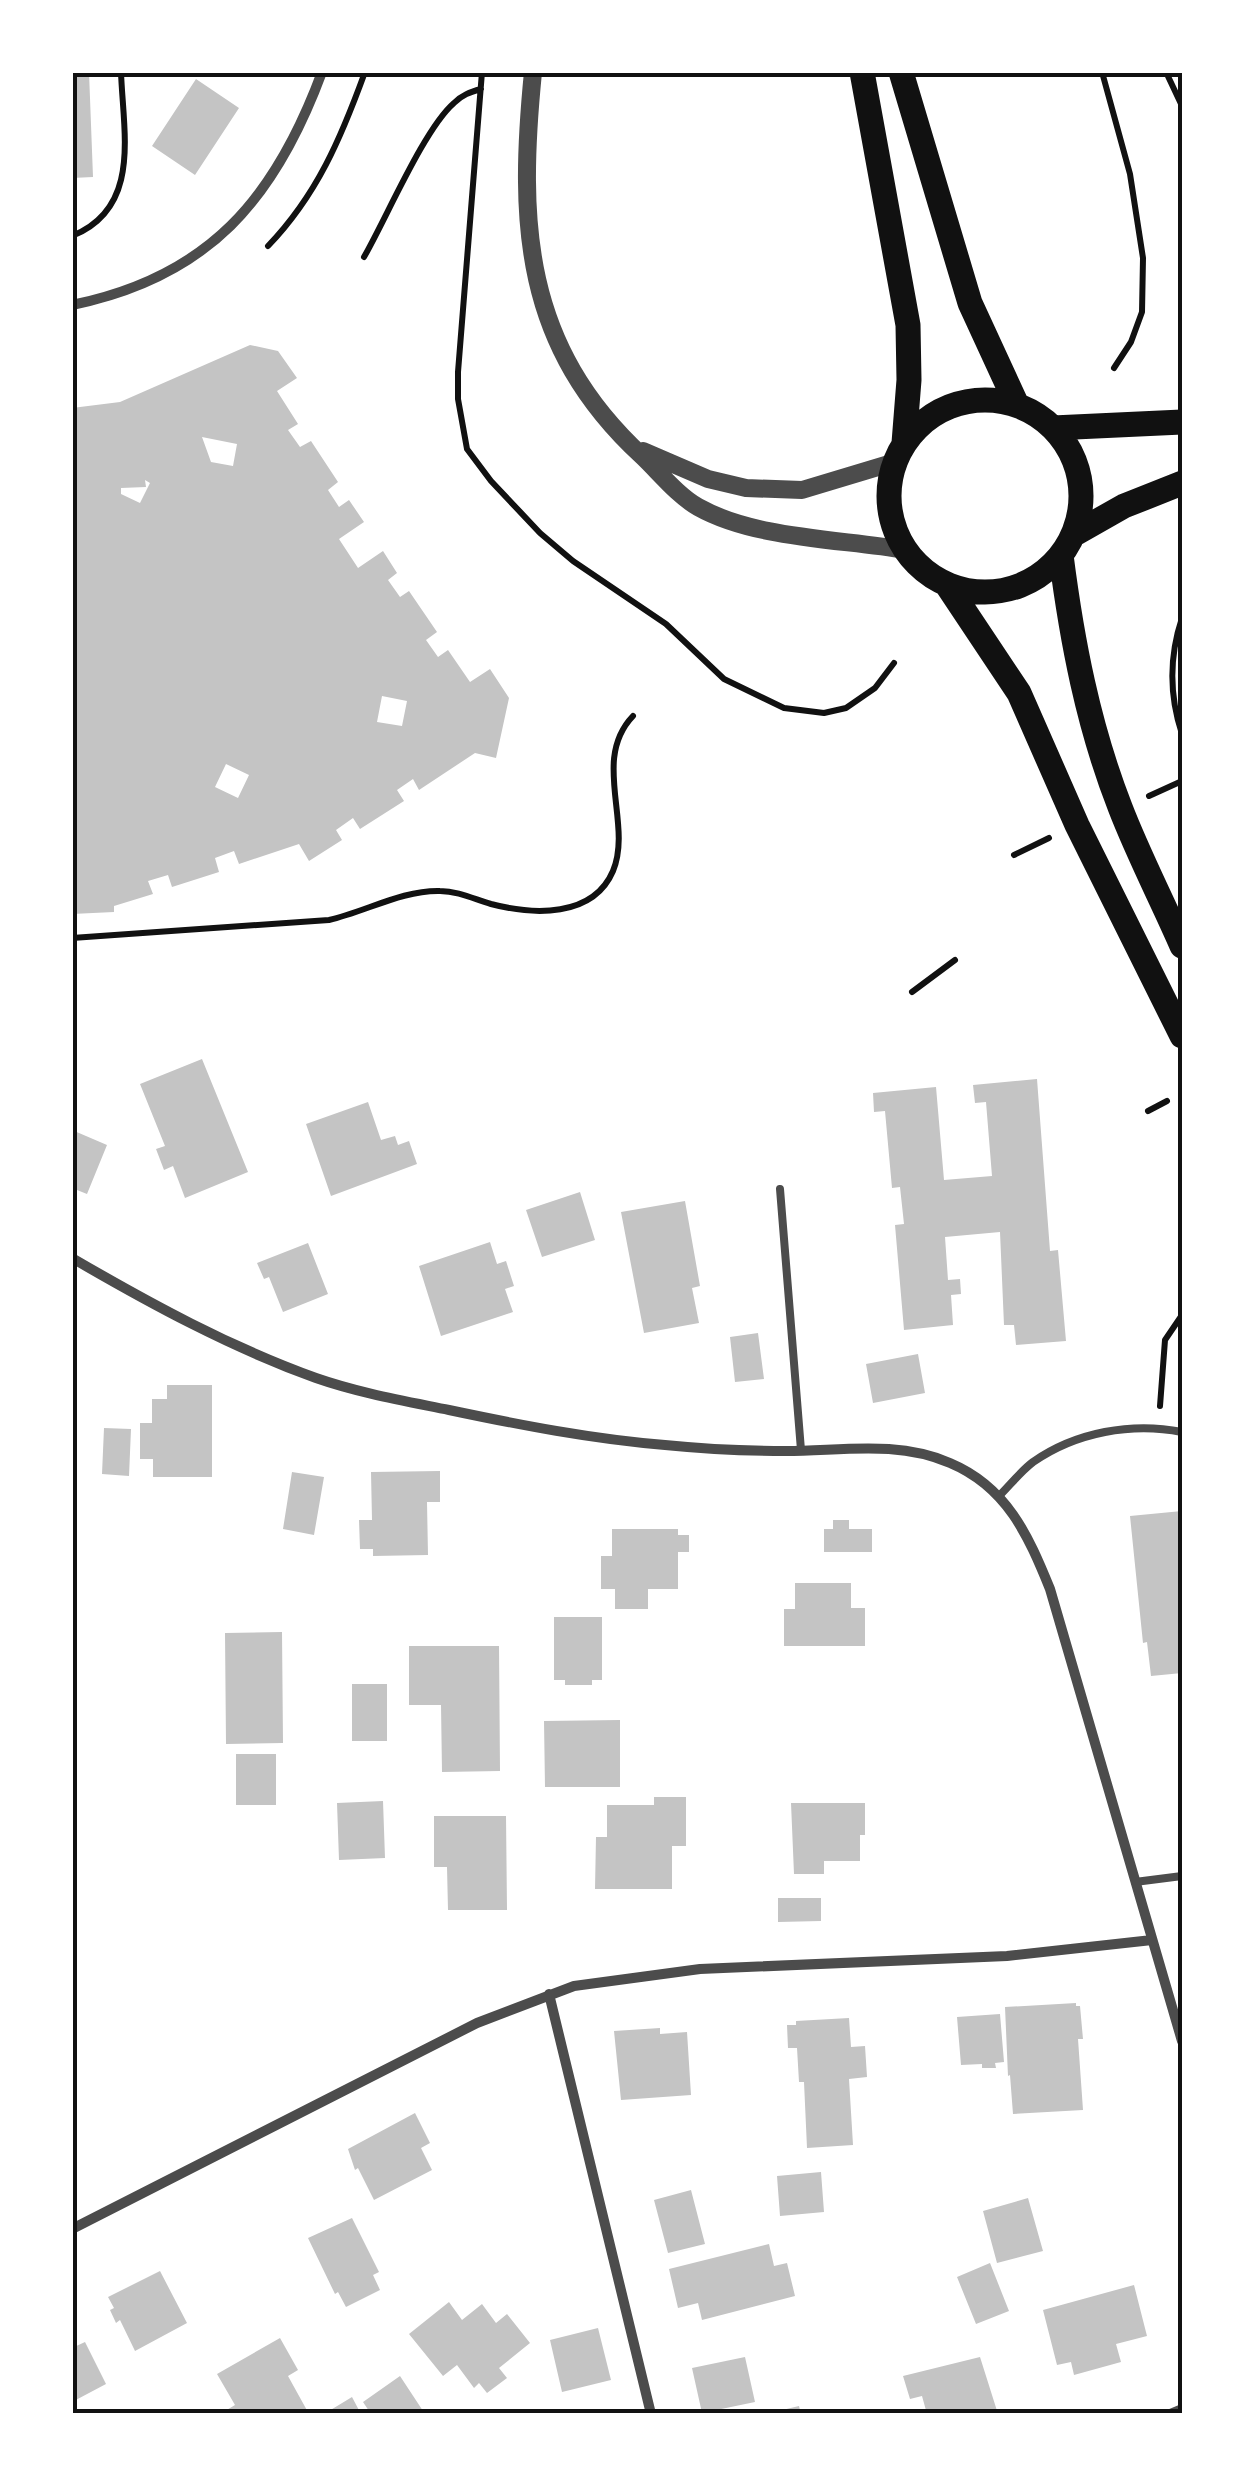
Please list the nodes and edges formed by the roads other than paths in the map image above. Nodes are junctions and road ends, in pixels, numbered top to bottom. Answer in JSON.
{"nodes":[{"id":1,"x":322,"y":72,"type":"edge"},
{"id":2,"x":533,"y":72,"type":"edge"},
{"id":3,"x":862,"y":72,"type":"edge"},
{"id":4,"x":901,"y":72,"type":"edge"},
{"id":5,"x":72,"y":305,"type":"edge"},
{"id":6,"x":1017,"y":405,"type":"junction"},
{"id":7,"x":1182,"y":422,"type":"edge"},
{"id":8,"x":1053,"y":428,"type":"junction"},
{"id":9,"x":629,"y":444,"type":"junction"},
{"id":10,"x":899,"y":453,"type":"junction"},
{"id":11,"x":1182,"y":482,"type":"edge"},
{"id":12,"x":1067,"y":545,"type":"junction"},
{"id":13,"x":905,"y":550,"type":"junction"},
{"id":14,"x":947,"y":585,"type":"junction"},
{"id":15,"x":1182,"y":946,"type":"edge"},
{"id":16,"x":1182,"y":1036,"type":"edge"},
{"id":17,"x":780,"y":1189,"type":"dead end"},
{"id":18,"x":72,"y":1258,"type":"edge"},
{"id":19,"x":1182,"y":1432,"type":"edge"},
{"id":20,"x":801,"y":1450,"type":"junction"},
{"id":21,"x":1000,"y":1496,"type":"junction"},
{"id":22,"x":1182,"y":1876,"type":"edge"},
{"id":23,"x":1136,"y":1882,"type":"junction"},
{"id":24,"x":1152,"y":1940,"type":"junction"},
{"id":25,"x":549,"y":1994,"type":"junction"},
{"id":26,"x":1182,"y":2041,"type":"edge"},
{"id":27,"x":72,"y":2229,"type":"edge"},
{"id":28,"x":1182,"y":2409,"type":"edge"},
{"id":29,"x":651,"y":2414,"type":"edge"},
{"id":30,"x":1170,"y":2414,"type":"edge"}],
"edges":[{"from":1,"to":5,"type":"street"},
{"from":2,"to":9,"type":"street"},
{"from":3,"to":10,"type":"main road"},
{"from":4,"to":6,"type":"main road"},
{"from":6,"to":8,"type":"main road"},
{"from":6,"to":10,"type":"main road"},
{"from":7,"to":8,"type":"main road"},
{"from":8,"to":12,"type":"main road"},
{"from":9,"to":10,"type":"street"},
{"from":9,"to":13,"type":"street"},
{"from":10,"to":13,"type":"main road"},
{"from":11,"to":12,"type":"main road"},
{"from":12,"to":14,"type":"main road"},
{"from":12,"to":15,"type":"main road"},
{"from":13,"to":14,"type":"main road"},
{"from":14,"to":16,"type":"main road"},
{"from":17,"to":20,"type":"lane"},
{"from":18,"to":20,"type":"street"},
{"from":19,"to":21,"type":"lane"},
{"from":20,"to":21,"type":"street"},
{"from":21,"to":23,"type":"street"},
{"from":22,"to":23,"type":"lane"},
{"from":23,"to":24,"type":"street"},
{"from":24,"to":25,"type":"street"},
{"from":24,"to":26,"type":"street"},
{"from":25,"to":27,"type":"street"},
{"from":25,"to":29,"type":"street"},
{"from":28,"to":30,"type":"street"}]}
